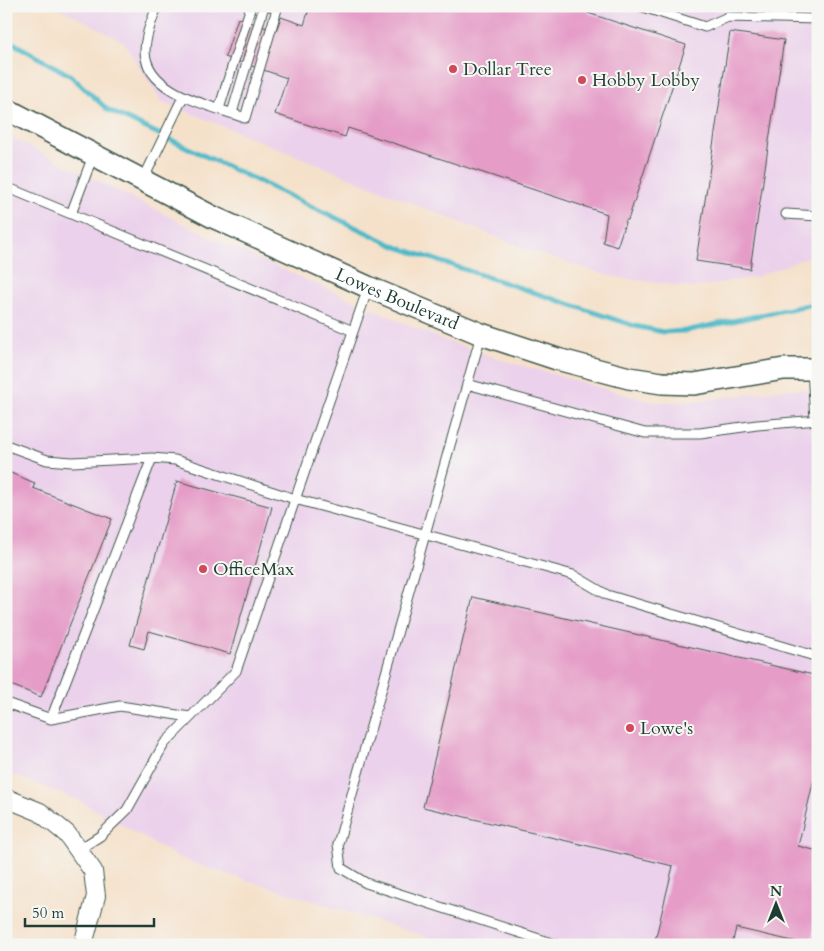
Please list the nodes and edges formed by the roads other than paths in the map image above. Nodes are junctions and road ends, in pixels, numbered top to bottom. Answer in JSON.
{"nodes":[{"id":1,"x":157,"y":6,"type":"edge"},
{"id":2,"x":251,"y":6,"type":"edge"},
{"id":3,"x":264,"y":6,"type":"edge"},
{"id":4,"x":270,"y":6,"type":"edge"},
{"id":5,"x":640,"y":6,"type":"edge"},
{"id":6,"x":731,"y":6,"type":"edge"},
{"id":7,"x":728,"y":17,"type":"junction"},
{"id":8,"x":818,"y":20,"type":"edge"},
{"id":9,"x":183,"y":97,"type":"junction"},
{"id":10,"x":6,"y":109,"type":"edge"},
{"id":11,"x":219,"y":109,"type":"junction"},
{"id":12,"x":232,"y":113,"type":"junction"},
{"id":13,"x":94,"y":154,"type":"junction"},
{"id":14,"x":148,"y":171,"type":"junction"},
{"id":15,"x":6,"y":187,"type":"edge"},
{"id":16,"x":71,"y":214,"type":"junction"},
{"id":17,"x":786,"y":214,"type":"dead end"},
{"id":18,"x":818,"y":216,"type":"edge"},
{"id":19,"x":368,"y":287,"type":"junction"},
{"id":20,"x":353,"y":331,"type":"junction"},
{"id":21,"x":482,"y":334,"type":"junction"},
{"id":22,"x":815,"y":369,"type":"edge"},
{"id":23,"x":468,"y":384,"type":"junction"},
{"id":24,"x":817,"y":420,"type":"edge"},
{"id":25,"x":6,"y":445,"type":"edge"},
{"id":26,"x":152,"y":458,"type":"junction"},
{"id":27,"x":295,"y":499,"type":"junction"},
{"id":28,"x":425,"y":535,"type":"junction"},
{"id":29,"x":818,"y":657,"type":"edge"},
{"id":30,"x":6,"y":703,"type":"edge"},
{"id":31,"x":190,"y":717,"type":"junction"},
{"id":32,"x":51,"y":720,"type":"junction"},
{"id":33,"x":6,"y":798,"type":"edge"},
{"id":34,"x":78,"y":850,"type":"junction"},
{"id":35,"x":83,"y":945,"type":"edge"},
{"id":36,"x":558,"y":945,"type":"edge"}],
"edges":[{"from":1,"to":9,"type":"lane"},
{"from":2,"to":11,"type":"lane"},
{"from":3,"to":12,"type":"lane"},
{"from":4,"to":12,"type":"lane"},
{"from":5,"to":7,"type":"lane"},
{"from":6,"to":7,"type":"lane"},
{"from":7,"to":8,"type":"lane"},
{"from":9,"to":11,"type":"lane"},
{"from":9,"to":14,"type":"lane"},
{"from":10,"to":13,"type":"street","name":"Lowes Boulevard"},
{"from":11,"to":12,"type":"lane"},
{"from":13,"to":14,"type":"street","name":"Lowes Boulevard"},
{"from":13,"to":16,"type":"lane"},
{"from":14,"to":19,"type":"street","name":"Lowes Boulevard"},
{"from":15,"to":16,"type":"lane"},
{"from":16,"to":20,"type":"lane"},
{"from":17,"to":18,"type":"lane"},
{"from":19,"to":20,"type":"lane"},
{"from":19,"to":21,"type":"street","name":"Lowes Boulevard"},
{"from":20,"to":27,"type":"lane"},
{"from":21,"to":22,"type":"street","name":"Lowes Boulevard"},
{"from":21,"to":23,"type":"lane"},
{"from":22,"to":24,"type":"lane"},
{"from":23,"to":24,"type":"lane"},
{"from":23,"to":28,"type":"lane"},
{"from":25,"to":26,"type":"lane"},
{"from":26,"to":27,"type":"lane"},
{"from":26,"to":32,"type":"lane"},
{"from":27,"to":28,"type":"lane"},
{"from":27,"to":31,"type":"lane"},
{"from":28,"to":29,"type":"lane"},
{"from":28,"to":36,"type":"lane"},
{"from":30,"to":32,"type":"lane"},
{"from":31,"to":32,"type":"lane"},
{"from":31,"to":34,"type":"lane"},
{"from":33,"to":34,"type":"street"},
{"from":34,"to":35,"type":"street"}]}
